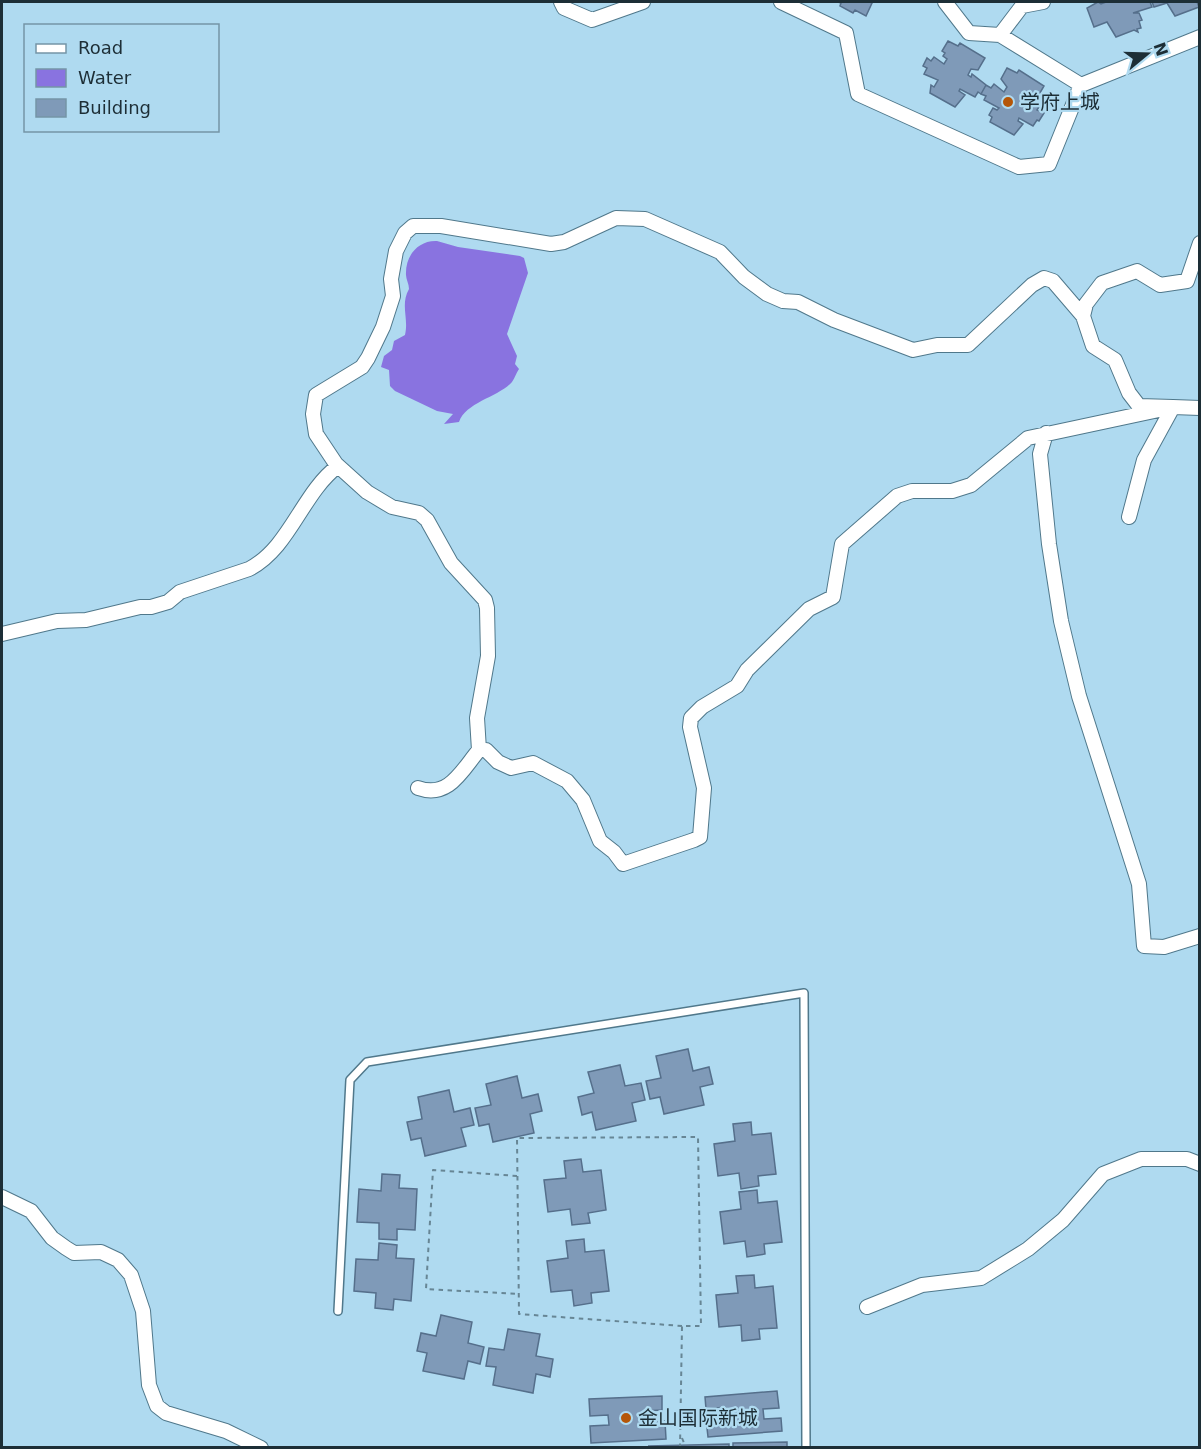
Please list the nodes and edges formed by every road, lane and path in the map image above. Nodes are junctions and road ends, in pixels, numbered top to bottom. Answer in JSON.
{"nodes":[{"id":1,"x":561,"y":2,"type":"edge"},
{"id":2,"x":644,"y":2,"type":"edge"},
{"id":3,"x":781,"y":2,"type":"edge"},
{"id":4,"x":945,"y":2,"type":"edge"},
{"id":5,"x":1043,"y":2,"type":"edge"},
{"id":6,"x":1000,"y":35,"type":"junction"},
{"id":7,"x":1200,"y":38,"type":"edge"},
{"id":8,"x":1081,"y":86,"type":"junction"},
{"id":9,"x":1200,"y":243,"type":"edge"},
{"id":10,"x":1083,"y":316,"type":"junction"},
{"id":11,"x":1173,"y":407,"type":"junction"},
{"id":12,"x":1200,"y":408,"type":"edge"},
{"id":13,"x":1046,"y":433,"type":"junction"},
{"id":14,"x":338,"y":466,"type":"junction"},
{"id":15,"x":1129,"y":517,"type":"dead end"},
{"id":16,"x":2,"y":634,"type":"edge"},
{"id":17,"x":479,"y":750,"type":"junction"},
{"id":18,"x":418,"y":788,"type":"dead end"},
{"id":19,"x":1200,"y":936,"type":"edge"},
{"id":20,"x":1200,"y":1164,"type":"edge"},
{"id":21,"x":517,"y":1176,"type":"junction"},
{"id":22,"x":2,"y":1197,"type":"edge"},
{"id":23,"x":519,"y":1294,"type":"junction"},
{"id":24,"x":867,"y":1307,"type":"dead end"},
{"id":25,"x":338,"y":1311,"type":"dead end"},
{"id":26,"x":682,"y":1326,"type":"junction"},
{"id":27,"x":682,"y":1438,"type":"junction"},
{"id":28,"x":261,"y":1448,"type":"edge"},
{"id":29,"x":680,"y":1448,"type":"edge"},
{"id":30,"x":686,"y":1448,"type":"edge"},
{"id":31,"x":806,"y":1448,"type":"edge"}],
"edges":[{"from":1,"to":2,"type":"street"},
{"from":3,"to":8,"type":"street"},
{"from":4,"to":6,"type":"street"},
{"from":5,"to":6,"type":"street"},
{"from":6,"to":8,"type":"street"},
{"from":7,"to":8,"type":"street"},
{"from":9,"to":10,"type":"street"},
{"from":10,"to":11,"type":"street"},
{"from":10,"to":14,"type":"street"},
{"from":11,"to":12,"type":"street"},
{"from":11,"to":13,"type":"street"},
{"from":11,"to":15,"type":"street"},
{"from":13,"to":17,"type":"street"},
{"from":13,"to":19,"type":"street"},
{"from":14,"to":16,"type":"street"},
{"from":14,"to":17,"type":"street"},
{"from":17,"to":18,"type":"street"},
{"from":20,"to":24,"type":"street"},
{"from":21,"to":23,"type":"path"},
{"from":21,"to":23,"type":"path"},
{"from":21,"to":26,"type":"path"},
{"from":22,"to":28,"type":"street"},
{"from":23,"to":26,"type":"path"},
{"from":25,"to":31,"type":"lane"},
{"from":26,"to":27,"type":"path"},
{"from":27,"to":29,"type":"path"},
{"from":27,"to":30,"type":"path"}]}
